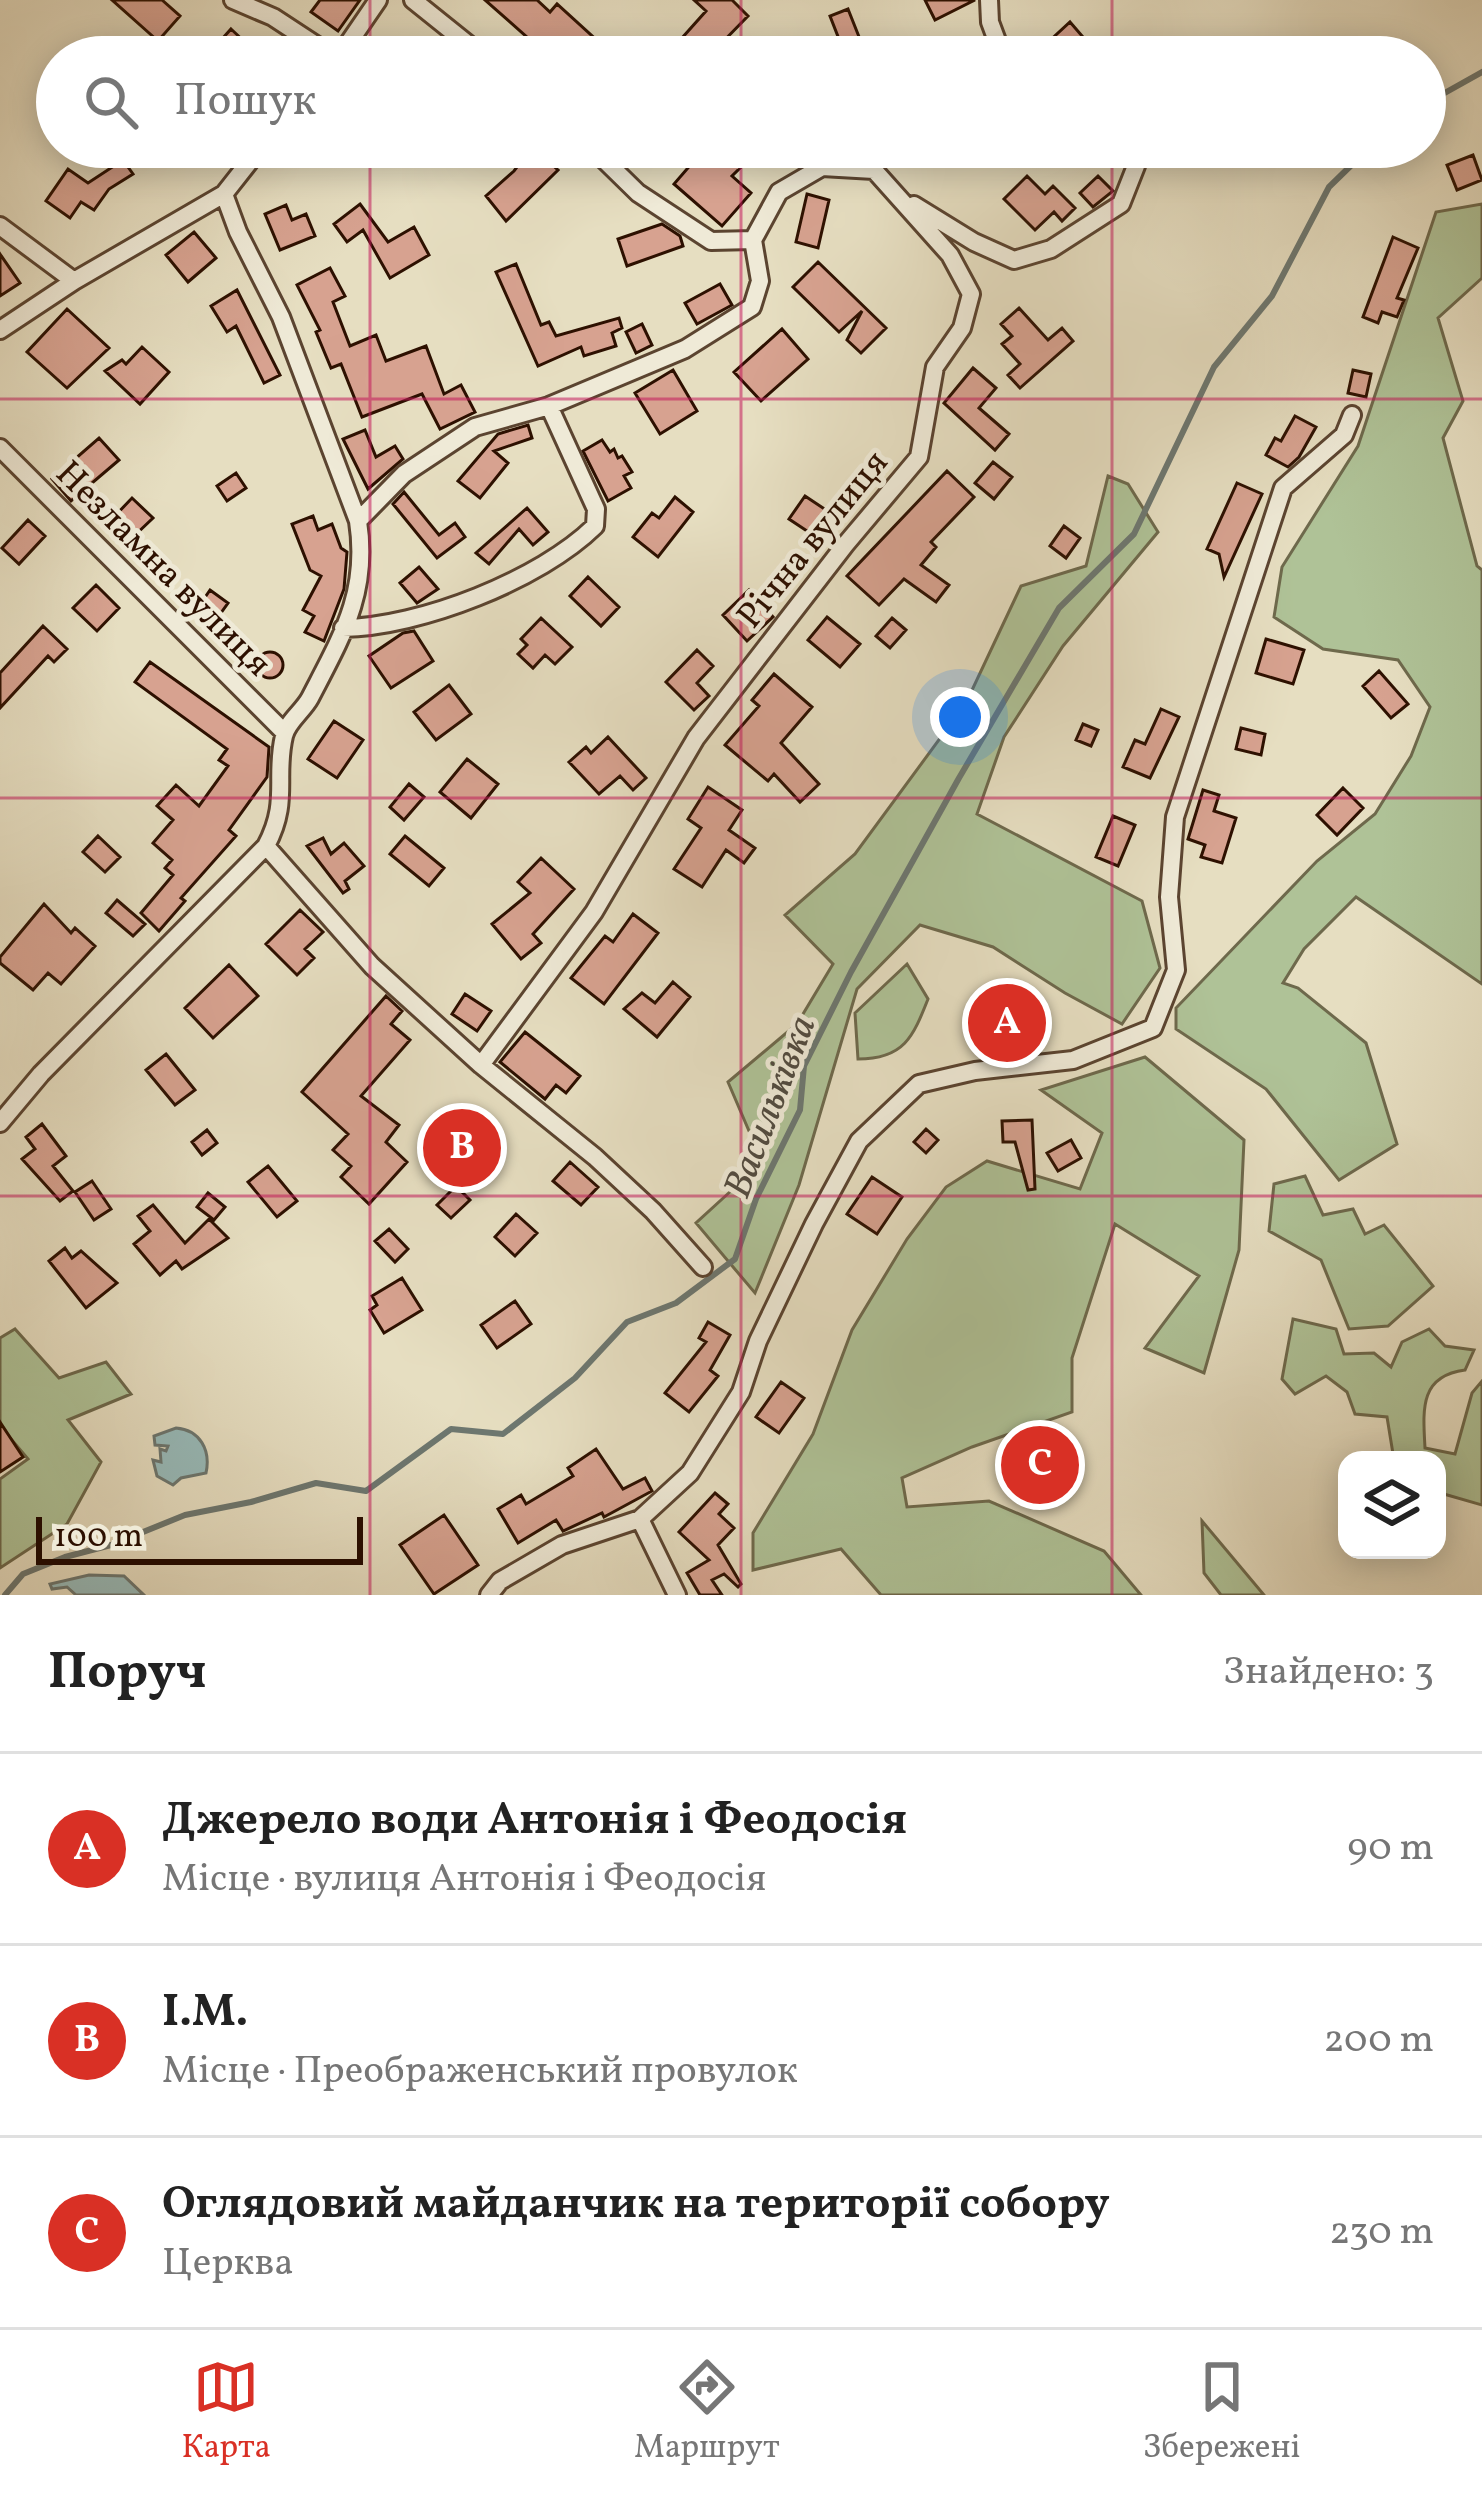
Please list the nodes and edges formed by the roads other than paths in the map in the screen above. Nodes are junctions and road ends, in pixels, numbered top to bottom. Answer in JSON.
{"nodes":[{"id":1,"x":233,"y":0,"type":"edge"},
{"id":2,"x":378,"y":0,"type":"edge"},
{"id":3,"x":413,"y":0,"type":"edge"},
{"id":4,"x":989,"y":0,"type":"edge"},
{"id":5,"x":303,"y":36,"type":"edge"},
{"id":6,"x":352,"y":36,"type":"edge"},
{"id":7,"x":458,"y":36,"type":"edge"},
{"id":8,"x":995,"y":36,"type":"edge"},
{"id":9,"x":244,"y":168,"type":"edge"},
{"id":10,"x":612,"y":168,"type":"edge"},
{"id":11,"x":820,"y":168,"type":"edge"},
{"id":12,"x":839,"y":168,"type":"edge"},
{"id":13,"x":1135,"y":168,"type":"edge"},
{"id":14,"x":224,"y":194,"type":"junction"},
{"id":15,"x":894,"y":194,"type":"junction"},
{"id":16,"x":0,"y":226,"type":"edge"},
{"id":17,"x":753,"y":240,"type":"junction"},
{"id":18,"x":74,"y":281,"type":"junction"},
{"id":19,"x":0,"y":330,"type":"edge"},
{"id":20,"x":549,"y":406,"type":"junction"},
{"id":21,"x":1352,"y":415,"type":"dead end"},
{"id":22,"x":0,"y":448,"type":"edge"},
{"id":23,"x":358,"y":521,"type":"junction"},
{"id":24,"x":343,"y":628,"type":"junction"},
{"id":25,"x":284,"y":732,"type":"junction"},
{"id":26,"x":266,"y":846,"type":"junction"},
{"id":27,"x":481,"y":1065,"type":"junction"},
{"id":28,"x":0,"y":1123,"type":"edge"},
{"id":29,"x":704,"y":1267,"type":"dead end"},
{"id":30,"x":640,"y":1519,"type":"junction"},
{"id":31,"x":489,"y":1595,"type":"edge"},
{"id":32,"x":677,"y":1595,"type":"edge"}],
"edges":[{"from":1,"to":5,"type":"street"},
{"from":2,"to":6,"type":"street"},
{"from":3,"to":7,"type":"street"},
{"from":4,"to":8,"type":"street"},
{"from":9,"to":14,"type":"street"},
{"from":10,"to":17,"type":"street"},
{"from":11,"to":17,"type":"street","name":"Річна вулиця"},
{"from":12,"to":15,"type":"street","name":"Річна вулиця"},
{"from":13,"to":15,"type":"street"},
{"from":14,"to":18,"type":"street"},
{"from":14,"to":23,"type":"street"},
{"from":15,"to":27,"type":"street","name":"Річна вулиця"},
{"from":16,"to":18,"type":"street"},
{"from":17,"to":20,"type":"street"},
{"from":18,"to":19,"type":"street"},
{"from":20,"to":23,"type":"street"},
{"from":20,"to":24,"type":"street"},
{"from":21,"to":30,"type":"street"},
{"from":22,"to":25,"type":"street","name":"Незламна вулиця"},
{"from":23,"to":24,"type":"street"},
{"from":24,"to":25,"type":"street"},
{"from":25,"to":26,"type":"street"},
{"from":26,"to":27,"type":"street"},
{"from":26,"to":28,"type":"street"},
{"from":27,"to":29,"type":"street"},
{"from":30,"to":31,"type":"street"},
{"from":30,"to":32,"type":"street"}]}
